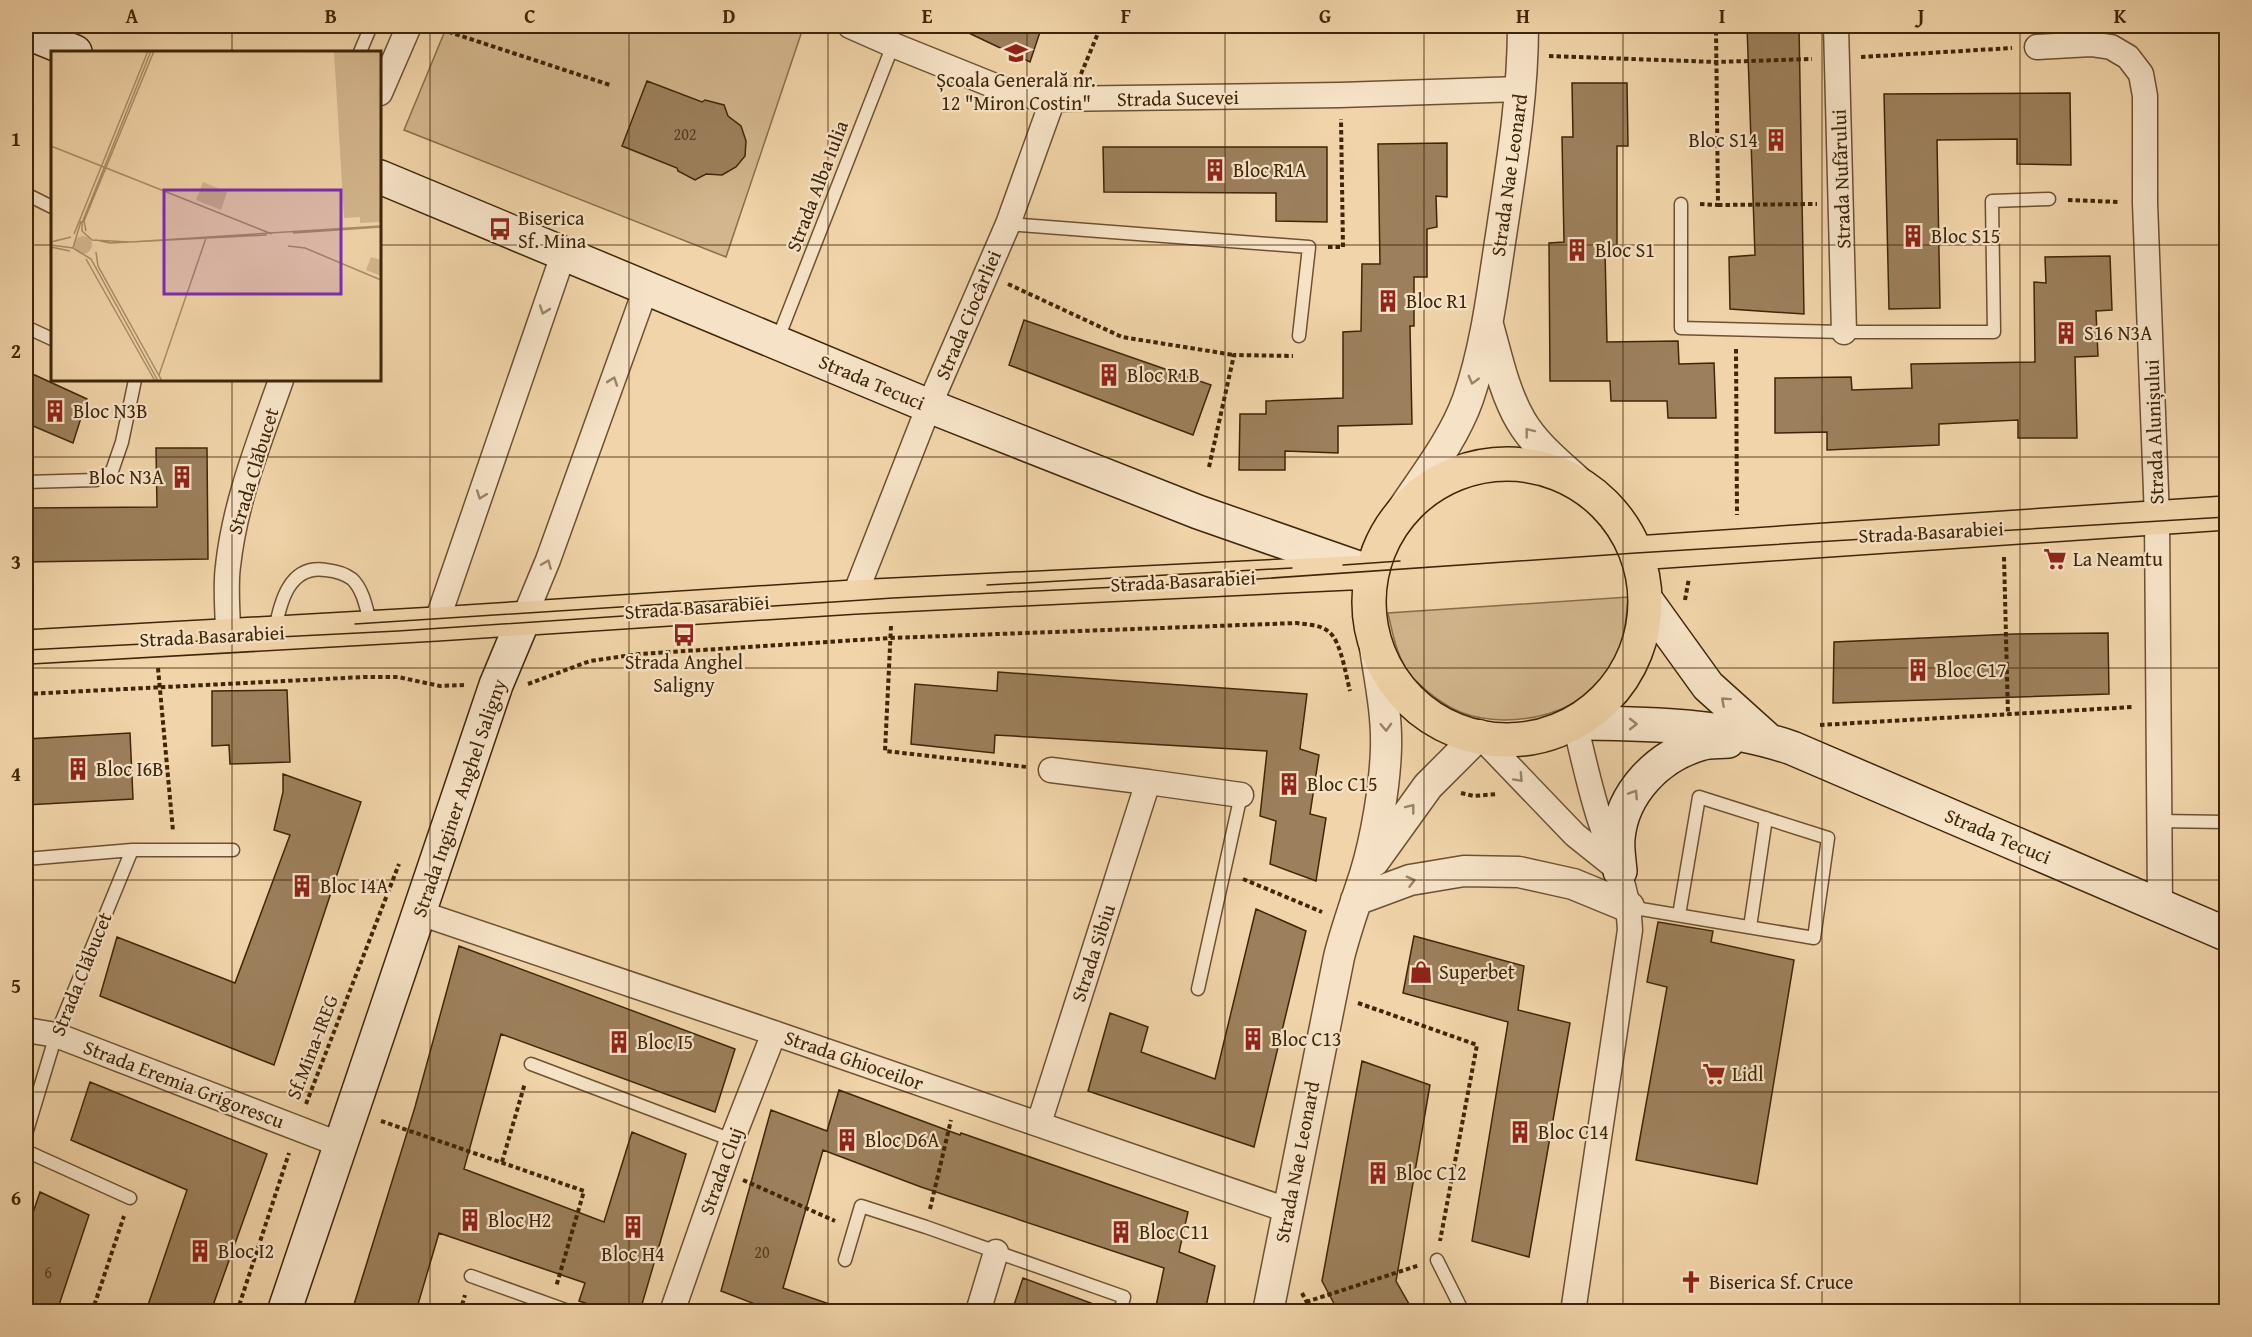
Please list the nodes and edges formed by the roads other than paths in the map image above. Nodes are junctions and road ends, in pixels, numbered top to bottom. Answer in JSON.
{"nodes":[{"id":1,"x":371,"y":26,"type":"edge"},
{"id":2,"x":409,"y":26,"type":"edge"},
{"id":3,"x":850,"y":26,"type":"edge"},
{"id":4,"x":1523,"y":26,"type":"edge"},
{"id":5,"x":1836,"y":26,"type":"edge"},
{"id":6,"x":26,"y":32,"type":"edge"},
{"id":7,"x":893,"y":45,"type":"junction"},
{"id":8,"x":2037,"y":47,"type":"road end"},
{"id":9,"x":73,"y":51,"type":"edge"},
{"id":10,"x":360,"y":51,"type":"edge"},
{"id":11,"x":1520,"y":89,"type":"junction"},
{"id":12,"x":381,"y":91,"type":"edge"},
{"id":13,"x":1062,"y":99,"type":"junction"},
{"id":14,"x":381,"y":177,"type":"edge"},
{"id":15,"x":26,"y":194,"type":"edge"},
{"id":16,"x":2049,"y":199,"type":"road end"},
{"id":17,"x":1681,"y":204,"type":"road end"},
{"id":18,"x":51,"y":206,"type":"edge"},
{"id":19,"x":1008,"y":224,"type":"junction"},
{"id":20,"x":563,"y":255,"type":"junction"},
{"id":21,"x":646,"y":288,"type":"junction"},
{"id":22,"x":1488,"y":323,"type":"junction"},
{"id":23,"x":26,"y":327,"type":"edge"},
{"id":24,"x":1844,"y":332,"type":"junction"},
{"id":25,"x":1299,"y":336,"type":"road end"},
{"id":26,"x":51,"y":339,"type":"edge"},
{"id":27,"x":777,"y":342,"type":"junction"},
{"id":28,"x":135,"y":381,"type":"edge"},
{"id":29,"x":281,"y":381,"type":"edge"},
{"id":30,"x":929,"y":406,"type":"junction"},
{"id":31,"x":26,"y":482,"type":"edge"},
{"id":32,"x":1585,"y":488,"type":"junction"},
{"id":33,"x":2226,"y":513,"type":"edge"},
{"id":34,"x":1398,"y":516,"type":"junction"},
{"id":35,"x":2157,"y":518,"type":"junction"},
{"id":36,"x":1636,"y":553,"type":"junction"},
{"id":37,"x":1370,"y":572,"type":"junction"},
{"id":38,"x":854,"y":597,"type":"junction"},
{"id":39,"x":1646,"y":600,"type":"junction"},
{"id":40,"x":524,"y":618,"type":"junction"},
{"id":41,"x":436,"y":624,"type":"junction"},
{"id":42,"x":371,"y":627,"type":"junction"},
{"id":43,"x":275,"y":633,"type":"junction"},
{"id":44,"x":228,"y":635,"type":"junction"},
{"id":45,"x":26,"y":647,"type":"edge"},
{"id":46,"x":1375,"y":648,"type":"junction"},
{"id":47,"x":1575,"y":723,"type":"junction"},
{"id":48,"x":1479,"y":735,"type":"junction"},
{"id":49,"x":1768,"y":740,"type":"junction"},
{"id":50,"x":1051,"y":770,"type":"road end"},
{"id":51,"x":1148,"y":782,"type":"junction"},
{"id":52,"x":1241,"y":795,"type":"joint"},
{"id":53,"x":1766,"y":818,"type":"junction"},
{"id":54,"x":2159,"y":821,"type":"junction"},
{"id":55,"x":2226,"y":822,"type":"edge"},
{"id":56,"x":132,"y":850,"type":"junction"},
{"id":57,"x":233,"y":850,"type":"dead end"},
{"id":58,"x":26,"y":859,"type":"edge"},
{"id":59,"x":1620,"y":871,"type":"junction"},
{"id":60,"x":1356,"y":899,"type":"junction"},
{"id":61,"x":2160,"y":905,"type":"junction"},
{"id":62,"x":1629,"y":907,"type":"junction"},
{"id":63,"x":420,"y":913,"type":"junction"},
{"id":64,"x":1679,"y":915,"type":"junction"},
{"id":65,"x":1750,"y":927,"type":"junction"},
{"id":66,"x":2226,"y":934,"type":"edge"},
{"id":67,"x":1198,"y":989,"type":"dead end"},
{"id":68,"x":26,"y":1030,"type":"edge"},
{"id":69,"x":774,"y":1033,"type":"junction"},
{"id":70,"x":56,"y":1035,"type":"junction"},
{"id":71,"x":531,"y":1064,"type":"road end"},
{"id":72,"x":1039,"y":1124,"type":"junction"},
{"id":73,"x":26,"y":1134,"type":"edge"},
{"id":74,"x":732,"y":1140,"type":"junction"},
{"id":75,"x":341,"y":1144,"type":"junction"},
{"id":76,"x":26,"y":1151,"type":"edge"},
{"id":77,"x":130,"y":1198,"type":"road end"},
{"id":78,"x":1287,"y":1210,"type":"junction"},
{"id":79,"x":996,"y":1252,"type":"junction"},
{"id":80,"x":845,"y":1260,"type":"dead end"},
{"id":81,"x":1437,"y":1260,"type":"road end"},
{"id":82,"x":471,"y":1276,"type":"dead end"},
{"id":83,"x":284,"y":1311,"type":"edge"},
{"id":84,"x":571,"y":1311,"type":"edge"},
{"id":85,"x":672,"y":1311,"type":"edge"},
{"id":86,"x":978,"y":1311,"type":"edge"},
{"id":87,"x":1120,"y":1311,"type":"edge"},
{"id":88,"x":1268,"y":1311,"type":"edge"},
{"id":89,"x":1463,"y":1311,"type":"edge"},
{"id":90,"x":1573,"y":1311,"type":"edge"}],
"edges":[{"from":1,"to":10,"type":"lane"},
{"from":2,"to":12,"type":"street"},
{"from":3,"to":7,"type":"street","name":"Strada Sucevei"},
{"from":4,"to":11,"type":"street","name":"Strada Nae Leonard"},
{"from":5,"to":24,"type":"street","name":"Strada Nufărului"},
{"from":6,"to":9,"type":"main road"},
{"from":7,"to":13,"type":"street","name":"Strada Sucevei"},
{"from":7,"to":27,"type":"lane","name":"Strada Alba Iulia"},
{"from":8,"to":35,"type":"street","name":"Strada Alunișului"},
{"from":11,"to":13,"type":"street","name":"Strada Sucevei"},
{"from":11,"to":22,"type":"street","name":"Strada Nae Leonard"},
{"from":13,"to":19,"type":"street","name":"Strada Ciocârliei"},
{"from":14,"to":20,"type":"main road","name":"Strada Tecuci"},
{"from":15,"to":18,"type":"lane"},
{"from":16,"to":24,"type":"lane"},
{"from":17,"to":24,"type":"lane"},
{"from":19,"to":25,"type":"lane"},
{"from":19,"to":30,"type":"street","name":"Strada Ciocârliei"},
{"from":20,"to":21,"type":"main road","name":"Strada Tecuci"},
{"from":20,"to":41,"type":"street","one_way":true},
{"from":21,"to":27,"type":"main road","name":"Strada Tecuci"},
{"from":40,"to":21,"type":"street","name":"Strada Inginer Anghel Saligny","one_way":true},
{"from":32,"to":22,"type":"street","name":"Strada Nae Leonard","one_way":true},
{"from":22,"to":34,"type":"street","name":"Strada Nae Leonard","one_way":true},
{"from":23,"to":26,"type":"lane"},
{"from":27,"to":30,"type":"main road","name":"Strada Tecuci"},
{"from":28,"to":31,"type":"lane"},
{"from":29,"to":44,"type":"street","name":"Strada Clăbucet"},
{"from":30,"to":37,"type":"main road","name":"Strada Tecuci"},
{"from":30,"to":38,"type":"street","name":"Strada Ciocârliei"},
{"from":32,"to":34,"type":"main road"},
{"from":32,"to":36,"type":"main road"},
{"from":33,"to":35,"type":"main road","name":"Strada Basarabiei"},
{"from":34,"to":37,"type":"main road"},
{"from":35,"to":36,"type":"main road","name":"Strada Basarabiei"},
{"from":35,"to":54,"type":"street","name":"Strada Alunișului"},
{"from":36,"to":39,"type":"main road"},
{"from":37,"to":38,"type":"main road","name":"Strada Basarabiei"},
{"from":37,"to":46,"type":"main road"},
{"from":38,"to":40,"type":"main road","name":"Strada Basarabiei"},
{"from":39,"to":47,"type":"main road"},
{"from":49,"to":39,"type":"main road","name":"Strada Tecuci","one_way":true},
{"from":40,"to":41,"type":"main road","name":"Strada Basarabiei"},
{"from":40,"to":63,"type":"main road","name":"Strada Inginer Anghel Saligny"},
{"from":41,"to":42,"type":"main road","name":"Strada Basarabiei"},
{"from":42,"to":43,"type":"main road","name":"Strada Basarabiei"},
{"from":42,"to":43,"type":"lane"},
{"from":43,"to":44,"type":"main road","name":"Strada Basarabiei"},
{"from":44,"to":45,"type":"main road","name":"Strada Basarabiei"},
{"from":46,"to":48,"type":"main road"},
{"from":46,"to":60,"type":"street","name":"Strada Nae Leonard","one_way":true},
{"from":47,"to":48,"type":"main road"},
{"from":47,"to":49,"type":"main road","name":"Strada Tecuci","one_way":true},
{"from":47,"to":59,"type":"street"},
{"from":48,"to":59,"type":"street","one_way":true},
{"from":60,"to":48,"type":"street","name":"Strada Nae Leonard","one_way":true},
{"from":59,"to":49,"type":"main road","one_way":true},
{"from":49,"to":61,"type":"main road","name":"Strada Tecuci"},
{"from":50,"to":51,"type":"street"},
{"from":51,"to":52,"type":"street"},
{"from":51,"to":72,"type":"street","name":"Strada Sibiu"},
{"from":52,"to":67,"type":"lane"},
{"from":53,"to":64,"type":"lane"},
{"from":53,"to":65,"type":"lane"},
{"from":53,"to":65,"type":"lane"},
{"from":54,"to":55,"type":"lane"},
{"from":54,"to":61,"type":"street","name":"Strada Alunișului"},
{"from":56,"to":57,"type":"lane"},
{"from":56,"to":58,"type":"lane"},
{"from":56,"to":70,"type":"lane","name":"Strada Clăbucet"},
{"from":59,"to":62,"type":"street"},
{"from":60,"to":62,"type":"street","one_way":true},
{"from":60,"to":78,"type":"street","name":"Strada Nae Leonard"},
{"from":61,"to":66,"type":"main road","name":"Strada Tecuci"},
{"from":62,"to":64,"type":"lane"},
{"from":62,"to":90,"type":"street"},
{"from":63,"to":69,"type":"street","name":"Strada Ghioceilor"},
{"from":63,"to":75,"type":"main road","name":"Strada Inginer Anghel Saligny"},
{"from":64,"to":65,"type":"lane"},
{"from":68,"to":70,"type":"street","name":"Strada Eremia Grigorescu"},
{"from":69,"to":72,"type":"street","name":"Strada Ghioceilor"},
{"from":69,"to":74,"type":"street","name":"Strada Cluj"},
{"from":70,"to":73,"type":"lane","name":"Strada Clăbucet"},
{"from":70,"to":75,"type":"street","name":"Strada Eremia Grigorescu"},
{"from":71,"to":74,"type":"lane"},
{"from":72,"to":78,"type":"street","name":"Strada Ghioceilor"},
{"from":74,"to":85,"type":"street","name":"Strada Cluj"},
{"from":75,"to":83,"type":"main road","name":"Strada Inginer Anghel Saligny"},
{"from":76,"to":77,"type":"lane"},
{"from":78,"to":88,"type":"street","name":"Strada Nae Leonard"},
{"from":79,"to":80,"type":"lane"},
{"from":79,"to":86,"type":"street"},
{"from":79,"to":87,"type":"lane"},
{"from":81,"to":89,"type":"lane"},
{"from":82,"to":84,"type":"lane"}]}
